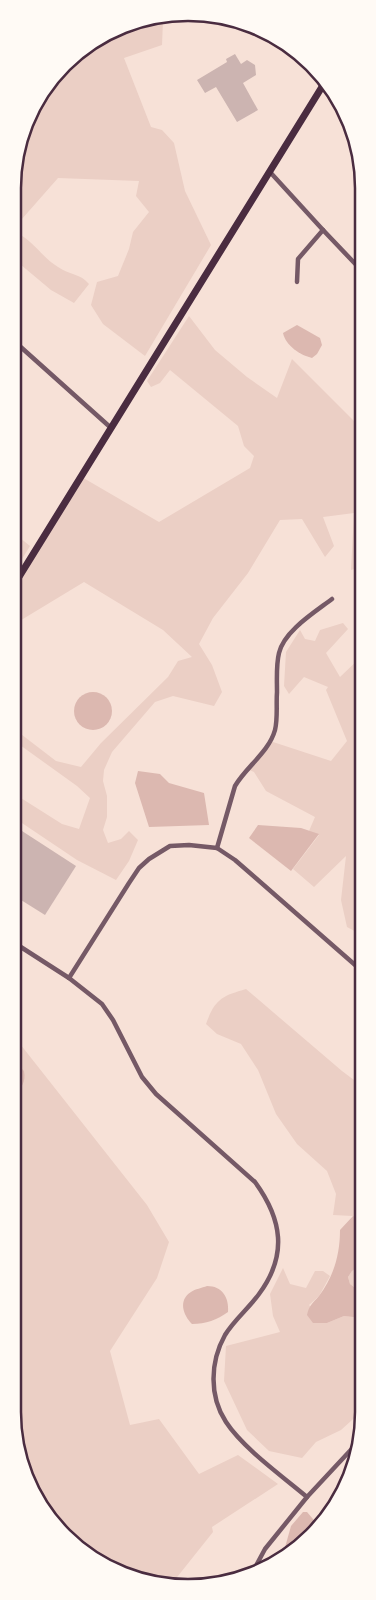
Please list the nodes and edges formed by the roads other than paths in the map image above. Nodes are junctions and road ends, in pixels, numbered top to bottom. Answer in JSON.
{"nodes":[{"id":1,"x":321,"y":88,"type":"edge"},
{"id":2,"x":270,"y":172,"type":"junction"},
{"id":3,"x":323,"y":230,"type":"junction"},
{"id":4,"x":355,"y":263,"type":"edge"},
{"id":5,"x":297,"y":282,"type":"dead end"},
{"id":6,"x":21,"y":346,"type":"edge"},
{"id":7,"x":110,"y":426,"type":"junction"},
{"id":8,"x":21,"y":573,"type":"edge"},
{"id":9,"x":332,"y":599,"type":"dead end"},
{"id":10,"x":217,"y":848,"type":"junction"},
{"id":11,"x":22,"y":948,"type":"edge"},
{"id":12,"x":355,"y":965,"type":"edge"},
{"id":13,"x":69,"y":978,"type":"junction"},
{"id":14,"x":351,"y":1450,"type":"edge"},
{"id":15,"x":307,"y":1496,"type":"junction"},
{"id":16,"x":257,"y":1564,"type":"edge"}],
"edges":[{"from":1,"to":2,"type":"main road"},
{"from":2,"to":3,"type":"street"},
{"from":2,"to":7,"type":"main road"},
{"from":3,"to":4,"type":"street"},
{"from":3,"to":5,"type":"street"},
{"from":6,"to":7,"type":"street"},
{"from":7,"to":8,"type":"main road"},
{"from":9,"to":10,"type":"street"},
{"from":10,"to":12,"type":"street"},
{"from":10,"to":13,"type":"street"},
{"from":11,"to":13,"type":"street"},
{"from":13,"to":15,"type":"street"},
{"from":14,"to":15,"type":"street"},
{"from":15,"to":16,"type":"street"}]}
